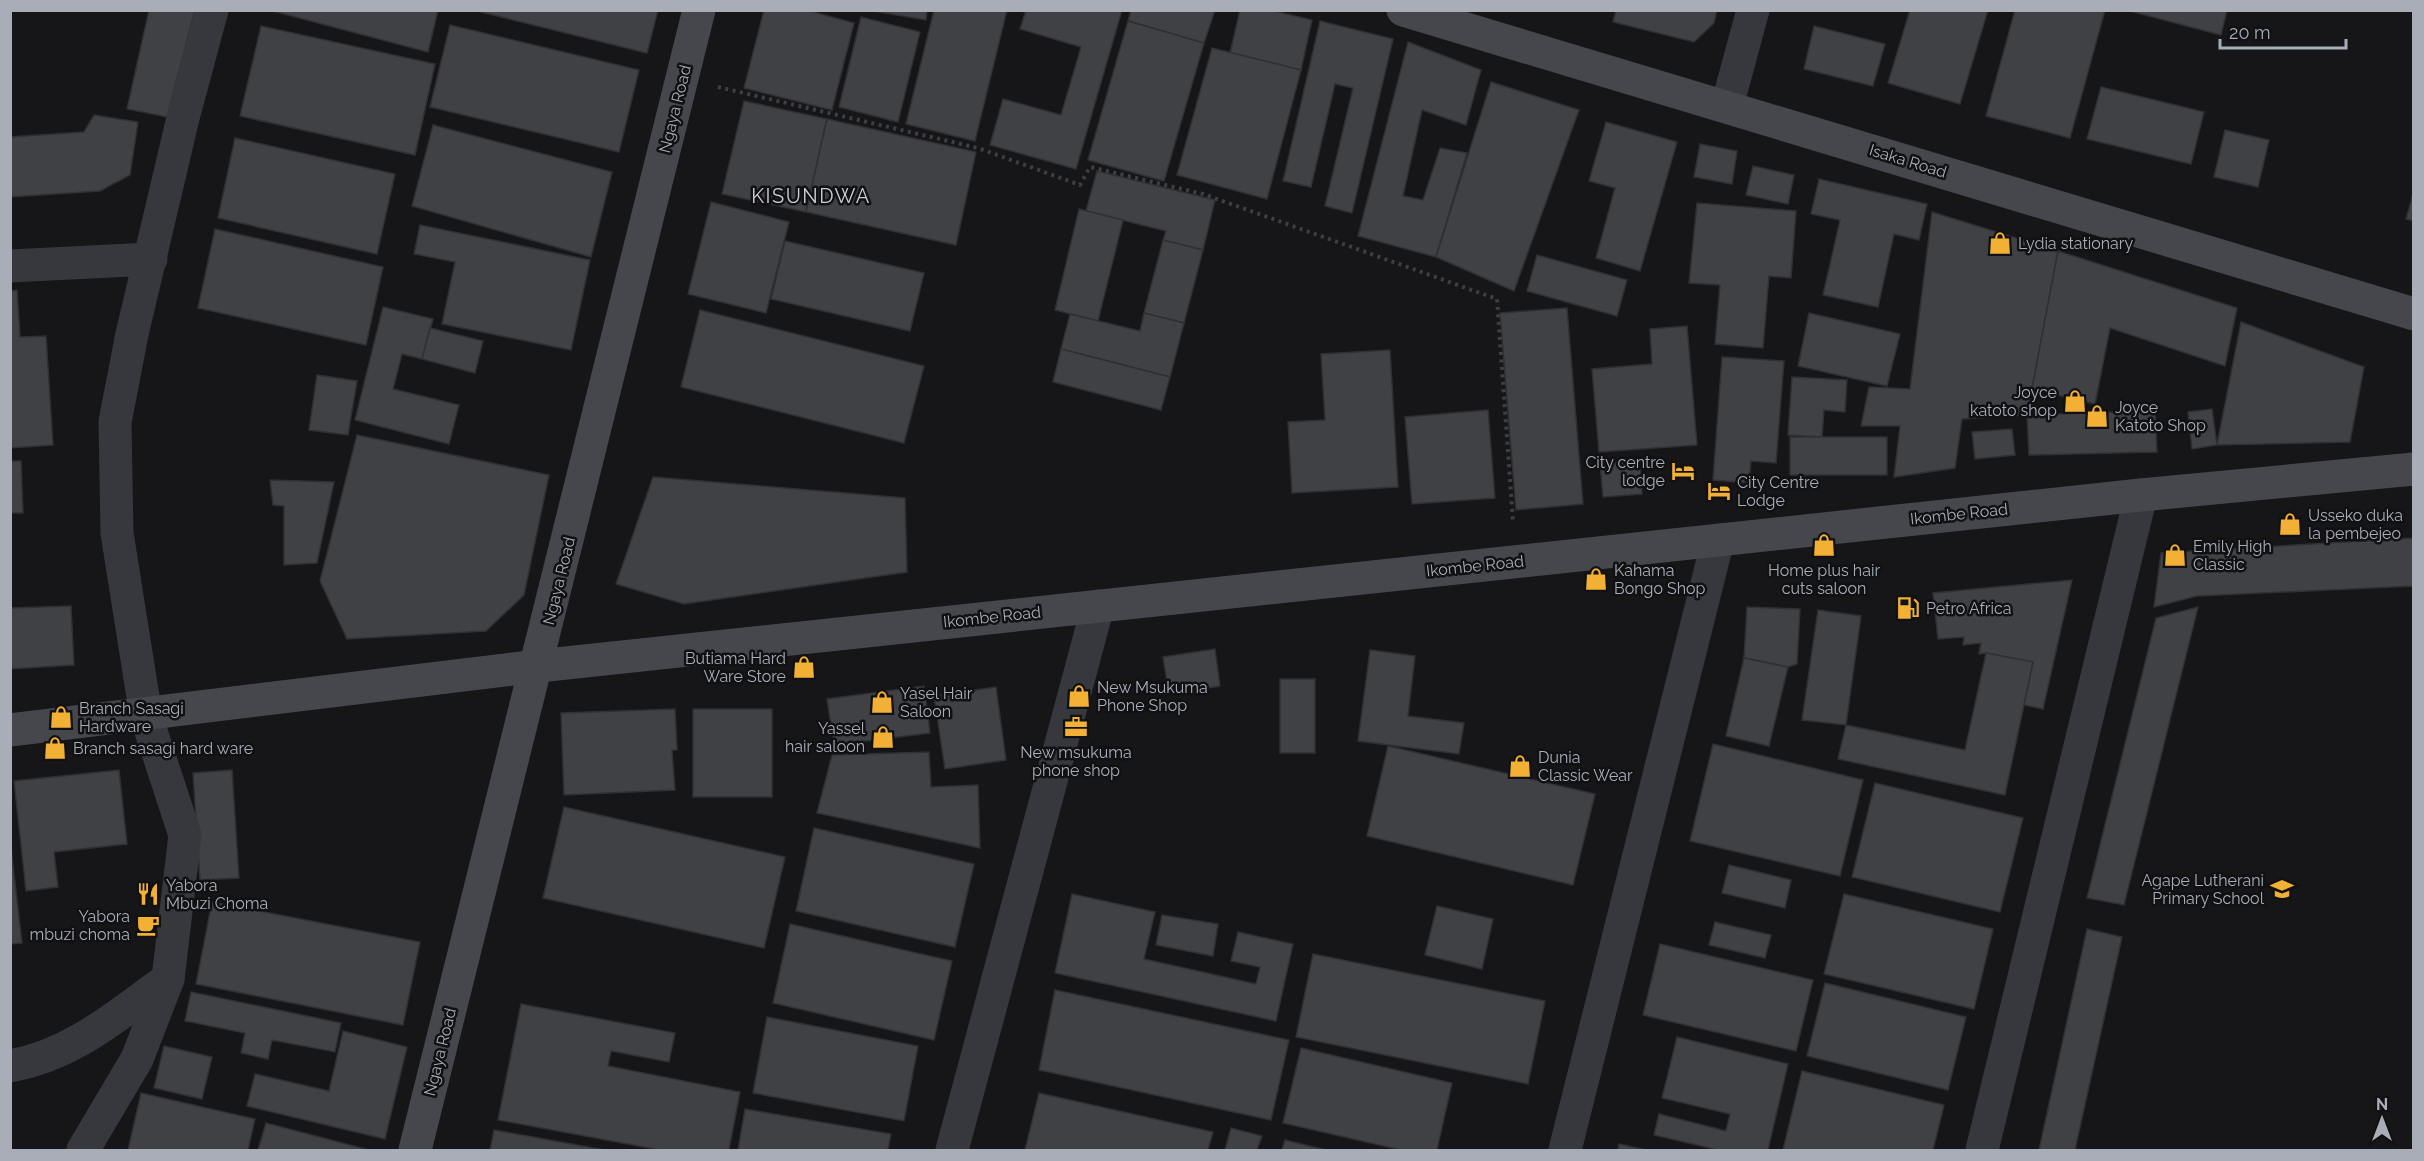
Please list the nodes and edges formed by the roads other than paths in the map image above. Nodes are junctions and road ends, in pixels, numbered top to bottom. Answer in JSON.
{"nodes":[{"id":1,"x":212,"y":10,"type":"edge"},
{"id":2,"x":699,"y":10,"type":"edge"},
{"id":3,"x":1403,"y":10,"type":"edge"},
{"id":4,"x":1753,"y":10,"type":"edge"},
{"id":5,"x":1727,"y":106,"type":"junction"},
{"id":6,"x":150,"y":259,"type":"junction"},
{"id":7,"x":10,"y":266,"type":"edge"},
{"id":8,"x":2414,"y":314,"type":"edge"},
{"id":9,"x":2414,"y":469,"type":"edge"},
{"id":10,"x":2141,"y":495,"type":"junction"},
{"id":11,"x":1718,"y":540,"type":"junction"},
{"id":12,"x":1098,"y":606,"type":"junction"},
{"id":13,"x":538,"y":666,"type":"junction"},
{"id":14,"x":146,"y":716,"type":"junction"},
{"id":15,"x":10,"y":730,"type":"edge"},
{"id":16,"x":168,"y":980,"type":"junction"},
{"id":17,"x":10,"y":1066,"type":"edge"},
{"id":18,"x":83,"y":1150,"type":"edge"},
{"id":19,"x":415,"y":1150,"type":"edge"},
{"id":20,"x":952,"y":1150,"type":"edge"},
{"id":21,"x":1565,"y":1150,"type":"edge"},
{"id":22,"x":1982,"y":1150,"type":"edge"}],
"edges":[{"from":1,"to":6,"type":"street"},
{"from":2,"to":13,"type":"street","name":"Ngaya Road"},
{"from":3,"to":5,"type":"street","name":"Isaka Road"},
{"from":4,"to":5,"type":"street"},
{"from":5,"to":8,"type":"street","name":"Isaka Road"},
{"from":6,"to":7,"type":"street"},
{"from":6,"to":14,"type":"street"},
{"from":9,"to":10,"type":"street","name":"Ikombe Road"},
{"from":10,"to":11,"type":"street","name":"Ikombe Road"},
{"from":10,"to":22,"type":"street"},
{"from":11,"to":12,"type":"street","name":"Ikombe Road"},
{"from":11,"to":21,"type":"street"},
{"from":12,"to":13,"type":"street","name":"Ikombe Road"},
{"from":12,"to":20,"type":"street"},
{"from":13,"to":14,"type":"street","name":"Ikombe Road"},
{"from":13,"to":19,"type":"street","name":"Ngaya Road"},
{"from":14,"to":15,"type":"street","name":"Ikombe Road"},
{"from":14,"to":16,"type":"street"},
{"from":16,"to":17,"type":"street"},
{"from":16,"to":18,"type":"street"}]}
